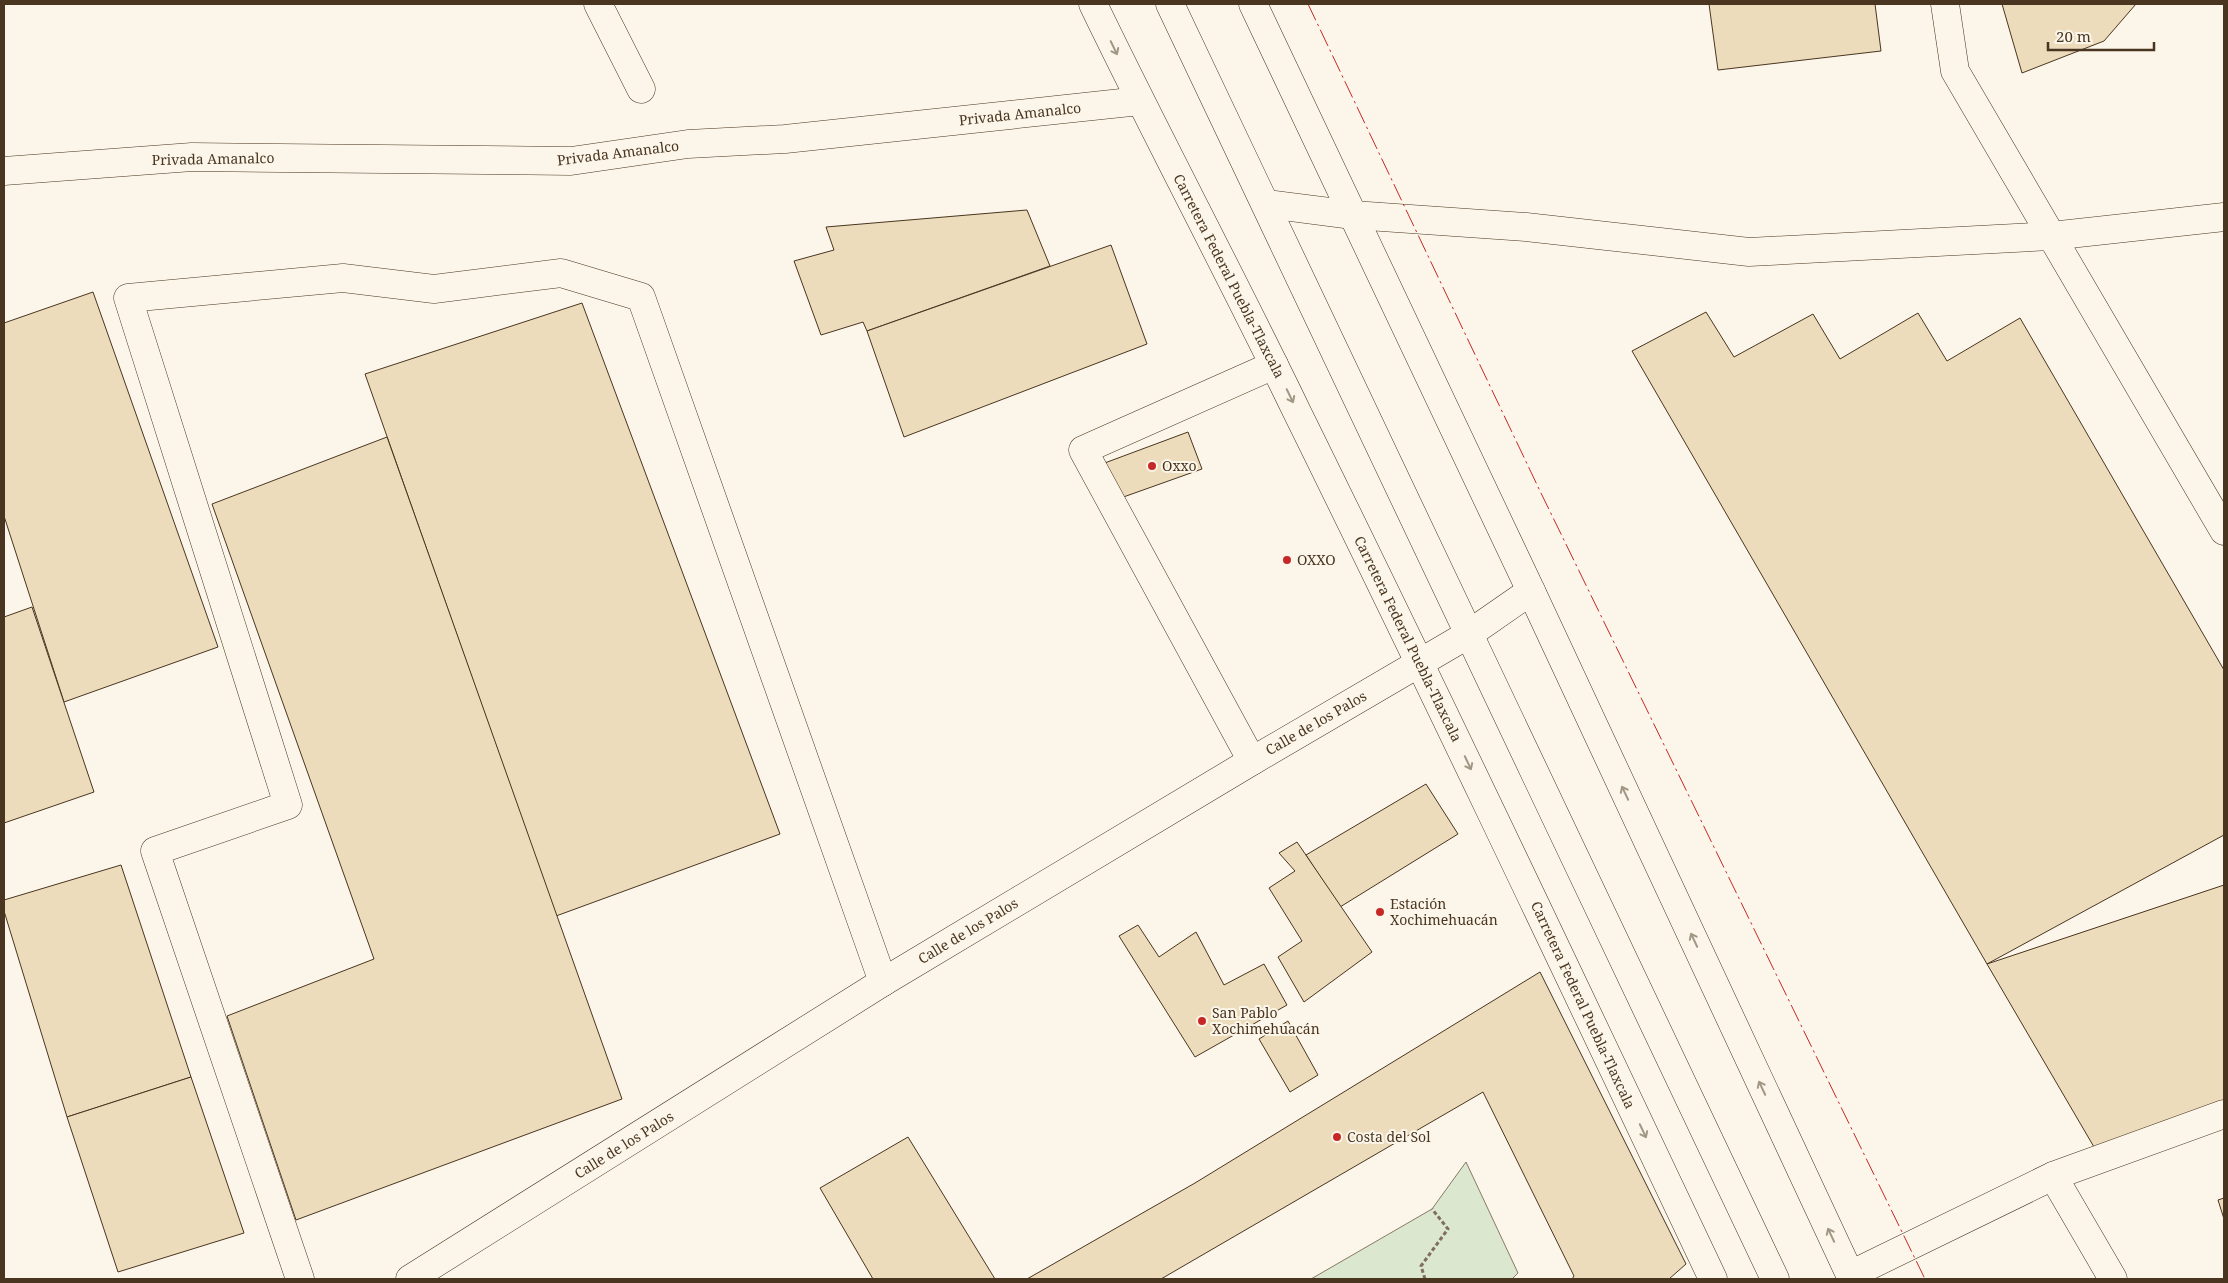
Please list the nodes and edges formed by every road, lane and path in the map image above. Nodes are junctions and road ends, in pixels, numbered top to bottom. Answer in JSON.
{"nodes":[{"id":1,"x":598,"y":4,"type":"edge"},
{"id":2,"x":1093,"y":4,"type":"edge"},
{"id":3,"x":1170,"y":4,"type":"edge"},
{"id":4,"x":1253,"y":4,"type":"edge"},
{"id":5,"x":1945,"y":4,"type":"edge"},
{"id":6,"x":641,"y":89,"type":"dead end"},
{"id":7,"x":1140,"y":101,"type":"junction"},
{"id":8,"x":4,"y":171,"type":"edge"},
{"id":9,"x":1266,"y":204,"type":"junction"},
{"id":10,"x":1353,"y":215,"type":"junction"},
{"id":11,"x":2224,"y":217,"type":"edge"},
{"id":12,"x":2051,"y":236,"type":"junction"},
{"id":13,"x":1274,"y":365,"type":"junction"},
{"id":14,"x":2224,"y":531,"type":"edge"},
{"id":15,"x":1531,"y":591,"type":"junction"},
{"id":16,"x":1469,"y":634,"type":"junction"},
{"id":17,"x":1420,"y":663,"type":"junction"},
{"id":18,"x":1252,"y":760,"type":"junction"},
{"id":19,"x":884,"y":982,"type":"junction"},
{"id":20,"x":2224,"y":1114,"type":"edge"},
{"id":21,"x":2053,"y":1176,"type":"junction"},
{"id":22,"x":1432,"y":1209,"type":"dead end"},
{"id":23,"x":1850,"y":1277,"type":"edge"},
{"id":24,"x":300,"y":1279,"type":"edge"},
{"id":25,"x":410,"y":1279,"type":"edge"},
{"id":26,"x":1425,"y":1279,"type":"edge"},
{"id":27,"x":1713,"y":1279,"type":"edge"},
{"id":28,"x":1775,"y":1279,"type":"edge"},
{"id":29,"x":2113,"y":1279,"type":"edge"}],
"edges":[{"from":1,"to":6,"type":"main road"},
{"from":2,"to":7,"type":"main road","name":"Carretera Federal Puebla-Tlaxcala","one_way":true},
{"from":3,"to":9,"type":"main road"},
{"from":4,"to":10,"type":"main road"},
{"from":5,"to":12,"type":"main road"},
{"from":7,"to":8,"type":"main road","name":"Privada Amanalco"},
{"from":7,"to":13,"type":"main road","name":"Carretera Federal Puebla-Tlaxcala"},
{"from":9,"to":10,"type":"main road"},
{"from":9,"to":16,"type":"main road"},
{"from":10,"to":12,"type":"main road"},
{"from":10,"to":15,"type":"main road"},
{"from":11,"to":12,"type":"main road"},
{"from":12,"to":14,"type":"main road"},
{"from":13,"to":17,"type":"main road","name":"Carretera Federal Puebla-Tlaxcala","one_way":true},
{"from":13,"to":18,"type":"main road"},
{"from":15,"to":16,"type":"main road","name":"Calle de los Palos"},
{"from":23,"to":15,"type":"main road","one_way":true},
{"from":16,"to":17,"type":"main road","name":"Calle de los Palos"},
{"from":16,"to":28,"type":"main road"},
{"from":17,"to":18,"type":"main road","name":"Calle de los Palos"},
{"from":17,"to":27,"type":"main road","name":"Carretera Federal Puebla-Tlaxcala","one_way":true},
{"from":18,"to":19,"type":"main road","name":"Calle de los Palos"},
{"from":19,"to":24,"type":"main road"},
{"from":19,"to":25,"type":"main road","name":"Calle de los Palos"},
{"from":20,"to":21,"type":"main road"},
{"from":21,"to":23,"type":"main road"},
{"from":21,"to":29,"type":"main road"},
{"from":22,"to":26,"type":"path"}]}
